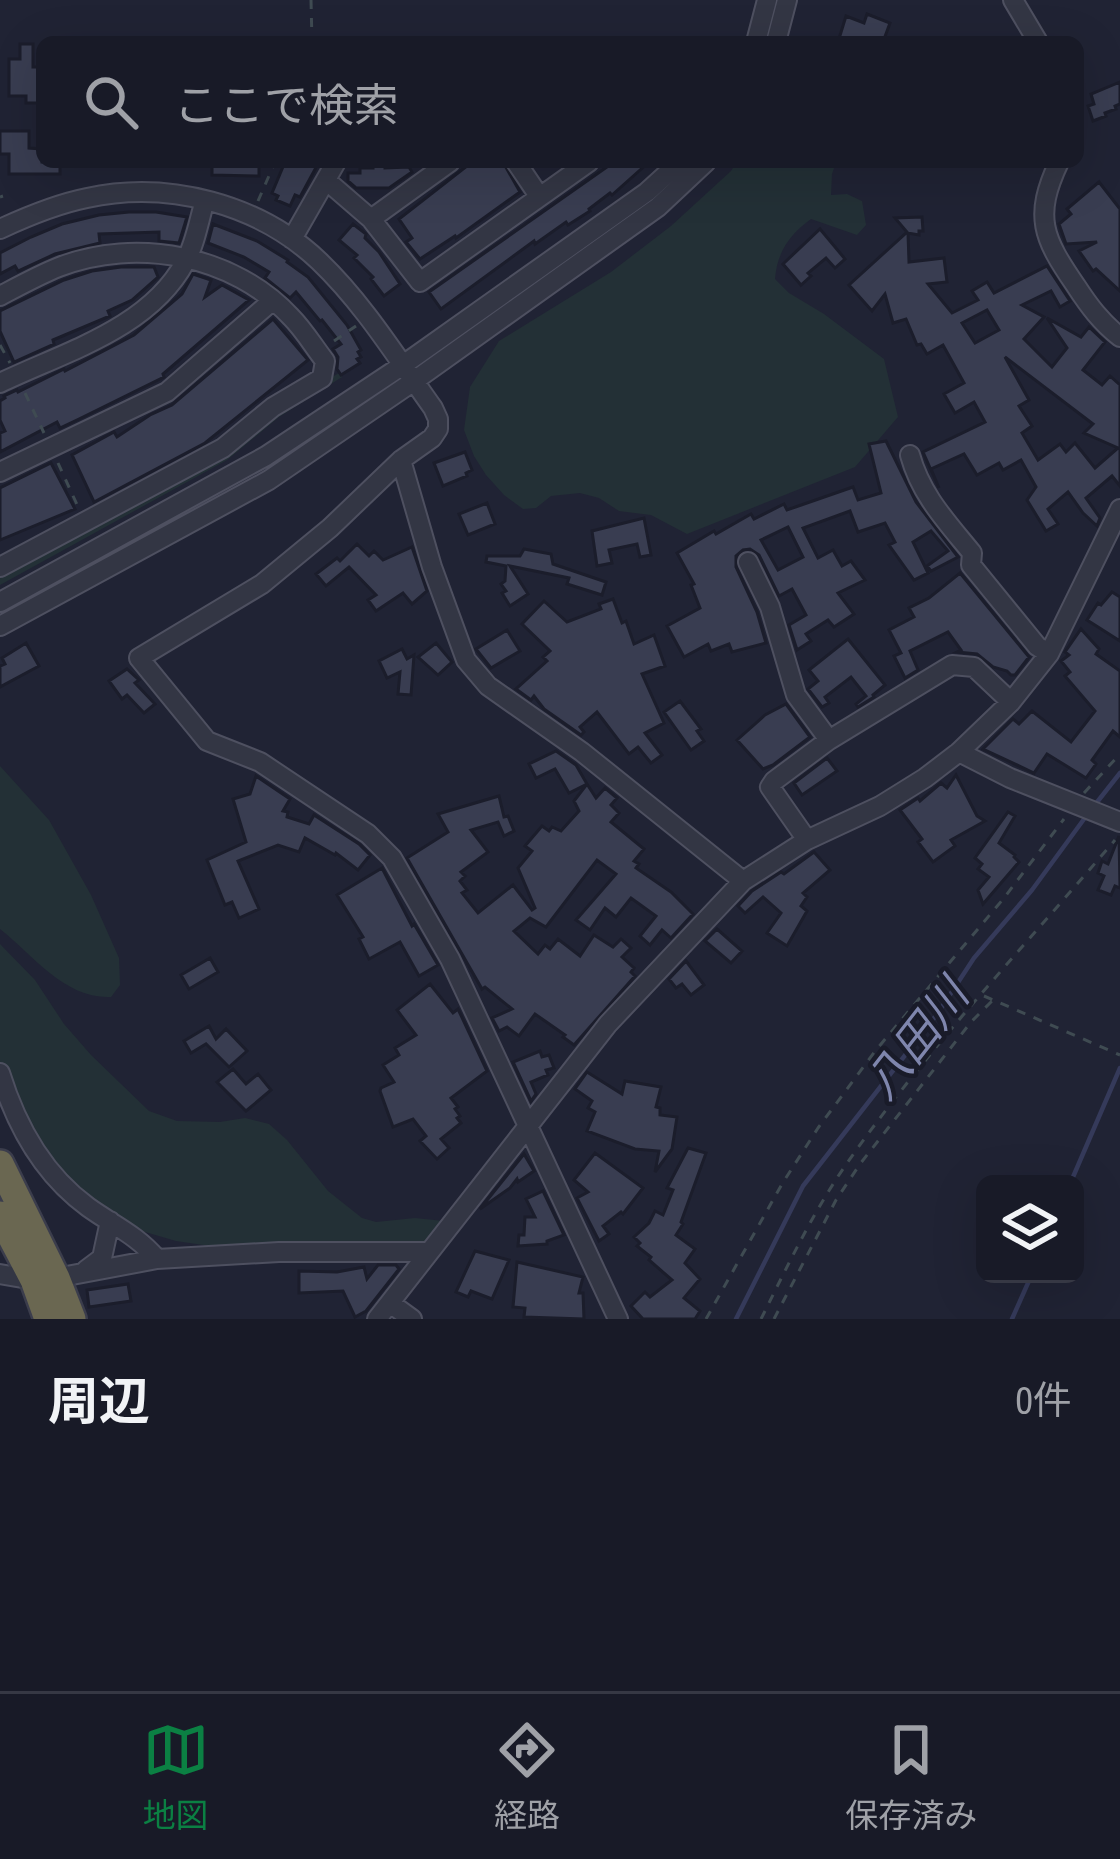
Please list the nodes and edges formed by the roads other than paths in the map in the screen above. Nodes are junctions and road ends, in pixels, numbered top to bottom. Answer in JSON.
{"nodes":[{"id":1,"x":767,"y":0,"type":"edge"},
{"id":2,"x":787,"y":0,"type":"edge"},
{"id":3,"x":1013,"y":0,"type":"edge"},
{"id":4,"x":758,"y":36,"type":"edge"},
{"id":5,"x":778,"y":36,"type":"edge"},
{"id":6,"x":1034,"y":36,"type":"edge"},
{"id":7,"x":333,"y":168,"type":"edge"},
{"id":8,"x":442,"y":168,"type":"edge"},
{"id":9,"x":520,"y":168,"type":"edge"},
{"id":10,"x":581,"y":168,"type":"edge"},
{"id":11,"x":673,"y":168,"type":"edge"},
{"id":12,"x":700,"y":168,"type":"edge"},
{"id":13,"x":1057,"y":168,"type":"edge"},
{"id":14,"x":327,"y":182,"type":"junction"},
{"id":15,"x":539,"y":196,"type":"junction"},
{"id":16,"x":205,"y":200,"type":"junction"},
{"id":17,"x":2,"y":213,"type":"edge"},
{"id":18,"x":371,"y":219,"type":"junction"},
{"id":19,"x":292,"y":239,"type":"junction"},
{"id":20,"x":188,"y":258,"type":"junction"},
{"id":21,"x":0,"y":296,"type":"edge"},
{"id":22,"x":272,"y":302,"type":"junction"},
{"id":23,"x":1120,"y":337,"type":"edge"},
{"id":24,"x":409,"y":373,"type":"junction"},
{"id":25,"x":0,"y":383,"type":"edge"},
{"id":26,"x":910,"y":454,"type":"dead end"},
{"id":27,"x":401,"y":460,"type":"junction"},
{"id":28,"x":0,"y":472,"type":"edge"},
{"id":29,"x":1120,"y":509,"type":"edge"},
{"id":30,"x":748,"y":562,"type":"dead end"},
{"id":31,"x":0,"y":567,"type":"edge"},
{"id":32,"x":0,"y":602,"type":"edge"},
{"id":33,"x":0,"y":626,"type":"edge"},
{"id":34,"x":1049,"y":654,"type":"junction"},
{"id":35,"x":1011,"y":702,"type":"junction"},
{"id":36,"x":829,"y":740,"type":"junction"},
{"id":37,"x":959,"y":752,"type":"junction"},
{"id":38,"x":1120,"y":822,"type":"edge"},
{"id":39,"x":807,"y":840,"type":"junction"},
{"id":40,"x":743,"y":881,"type":"junction"},
{"id":41,"x":0,"y":1073,"type":"edge"},
{"id":42,"x":529,"y":1123,"type":"junction"},
{"id":43,"x":0,"y":1164,"type":"edge"},
{"id":44,"x":0,"y":1215,"type":"edge"},
{"id":45,"x":110,"y":1221,"type":"junction"},
{"id":46,"x":428,"y":1252,"type":"junction"},
{"id":47,"x":157,"y":1259,"type":"junction"},
{"id":48,"x":0,"y":1274,"type":"edge"},
{"id":49,"x":57,"y":1277,"type":"junction"},
{"id":50,"x":384,"y":1311,"type":"edge"},
{"id":51,"x":48,"y":1319,"type":"edge"},
{"id":52,"x":72,"y":1319,"type":"edge"},
{"id":53,"x":412,"y":1319,"type":"edge"},
{"id":54,"x":618,"y":1319,"type":"edge"}],
"edges":[{"from":1,"to":4,"type":"street"},
{"from":2,"to":5,"type":"street"},
{"from":3,"to":6,"type":"street"},
{"from":7,"to":14,"type":"street"},
{"from":8,"to":18,"type":"street"},
{"from":9,"to":15,"type":"street"},
{"from":10,"to":15,"type":"street"},
{"from":11,"to":24,"type":"street"},
{"from":12,"to":24,"type":"street"},
{"from":13,"to":23,"type":"street"},
{"from":14,"to":18,"type":"street"},
{"from":14,"to":19,"type":"street"},
{"from":15,"to":18,"type":"street"},
{"from":16,"to":17,"type":"street"},
{"from":16,"to":19,"type":"street"},
{"from":16,"to":20,"type":"street"},
{"from":19,"to":24,"type":"street"},
{"from":20,"to":21,"type":"street"},
{"from":20,"to":22,"type":"street"},
{"from":20,"to":25,"type":"street"},
{"from":22,"to":28,"type":"street"},
{"from":22,"to":31,"type":"street"},
{"from":24,"to":27,"type":"street"},
{"from":24,"to":32,"type":"street"},
{"from":24,"to":33,"type":"street"},
{"from":26,"to":34,"type":"street"},
{"from":27,"to":40,"type":"street"},
{"from":27,"to":42,"type":"street"},
{"from":29,"to":34,"type":"street"},
{"from":30,"to":36,"type":"street"},
{"from":34,"to":35,"type":"street"},
{"from":35,"to":36,"type":"street"},
{"from":35,"to":37,"type":"street"},
{"from":36,"to":39,"type":"street"},
{"from":37,"to":38,"type":"street"},
{"from":37,"to":39,"type":"street"},
{"from":39,"to":40,"type":"street"},
{"from":40,"to":42,"type":"street"},
{"from":41,"to":45,"type":"street"},
{"from":42,"to":46,"type":"street"},
{"from":42,"to":54,"type":"street"},
{"from":43,"to":49,"type":"highway"},
{"from":44,"to":49,"type":"highway"},
{"from":45,"to":47,"type":"street"},
{"from":45,"to":49,"type":"street"},
{"from":46,"to":47,"type":"street"},
{"from":46,"to":50,"type":"street"},
{"from":47,"to":49,"type":"street"},
{"from":48,"to":49,"type":"street"},
{"from":49,"to":51,"type":"highway"},
{"from":49,"to":52,"type":"highway"},
{"from":50,"to":53,"type":"street"}]}
